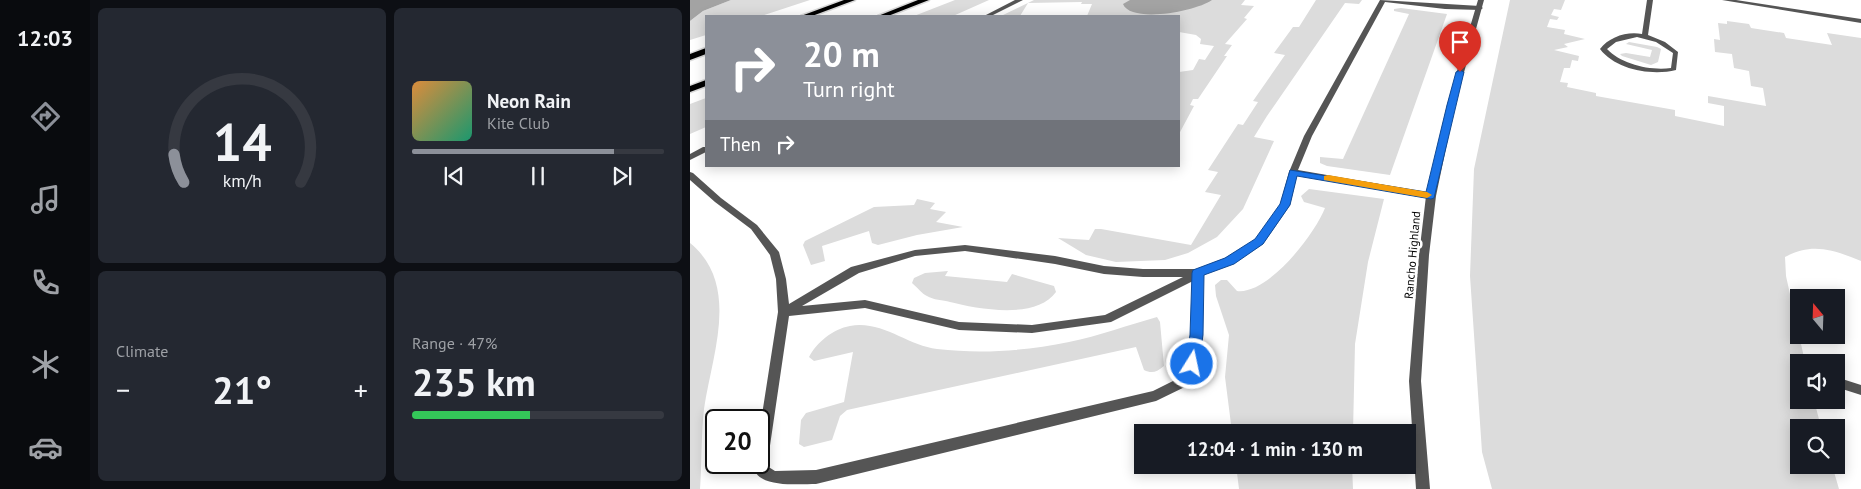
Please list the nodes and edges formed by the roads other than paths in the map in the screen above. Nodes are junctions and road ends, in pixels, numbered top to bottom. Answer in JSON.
{"nodes":[{"id":1,"x":851,"y":0,"type":"edge"},
{"id":2,"x":925,"y":0,"type":"edge"},
{"id":3,"x":1020,"y":0,"type":"edge"},
{"id":4,"x":1383,"y":0,"type":"edge"},
{"id":5,"x":1650,"y":0,"type":"edge"},
{"id":6,"x":1725,"y":0,"type":"edge"},
{"id":7,"x":1737,"y":1,"type":"edge"},
{"id":8,"x":1481,"y":4,"type":"edge"},
{"id":9,"x":808,"y":15,"type":"edge"},
{"id":10,"x":885,"y":15,"type":"edge"},
{"id":11,"x":988,"y":15,"type":"edge"},
{"id":12,"x":1861,"y":21,"type":"edge"},
{"id":13,"x":1645,"y":36,"type":"junction"},
{"id":14,"x":705,"y":51,"type":"edge"},
{"id":15,"x":690,"y":57,"type":"edge"},
{"id":16,"x":705,"y":83,"type":"edge"},
{"id":17,"x":690,"y":89,"type":"edge"},
{"id":18,"x":705,"y":150,"type":"edge"},
{"id":19,"x":690,"y":157,"type":"edge"},
{"id":20,"x":1293,"y":172,"type":"junction"},
{"id":21,"x":690,"y":175,"type":"edge"},
{"id":22,"x":1431,"y":196,"type":"junction"},
{"id":23,"x":1198,"y":273,"type":"junction"},
{"id":24,"x":784,"y":312,"type":"junction"},
{"id":25,"x":1845,"y":385,"type":"edge"},
{"id":26,"x":1861,"y":390,"type":"edge"},
{"id":27,"x":1423,"y":489,"type":"edge"}],
"edges":[{"from":1,"to":9,"type":"main road"},
{"from":2,"to":10,"type":"main road"},
{"from":3,"to":11,"type":"street"},
{"from":4,"to":8,"type":"street"},
{"from":4,"to":20,"type":"street"},
{"from":5,"to":13,"type":"street"},
{"from":6,"to":7,"type":"street"},
{"from":7,"to":12,"type":"street"},
{"from":8,"to":22,"type":"street","name":"Rancho Highland"},
{"from":13,"to":13,"type":"street"},
{"from":14,"to":15,"type":"main road"},
{"from":16,"to":17,"type":"main road"},
{"from":18,"to":19,"type":"street"},
{"from":20,"to":22,"type":"street"},
{"from":20,"to":23,"type":"street"},
{"from":21,"to":24,"type":"street"},
{"from":22,"to":27,"type":"street","name":"Rancho Highland"},
{"from":23,"to":24,"type":"street"},
{"from":23,"to":24,"type":"street"},
{"from":23,"to":24,"type":"street"},
{"from":25,"to":26,"type":"street"}]}
